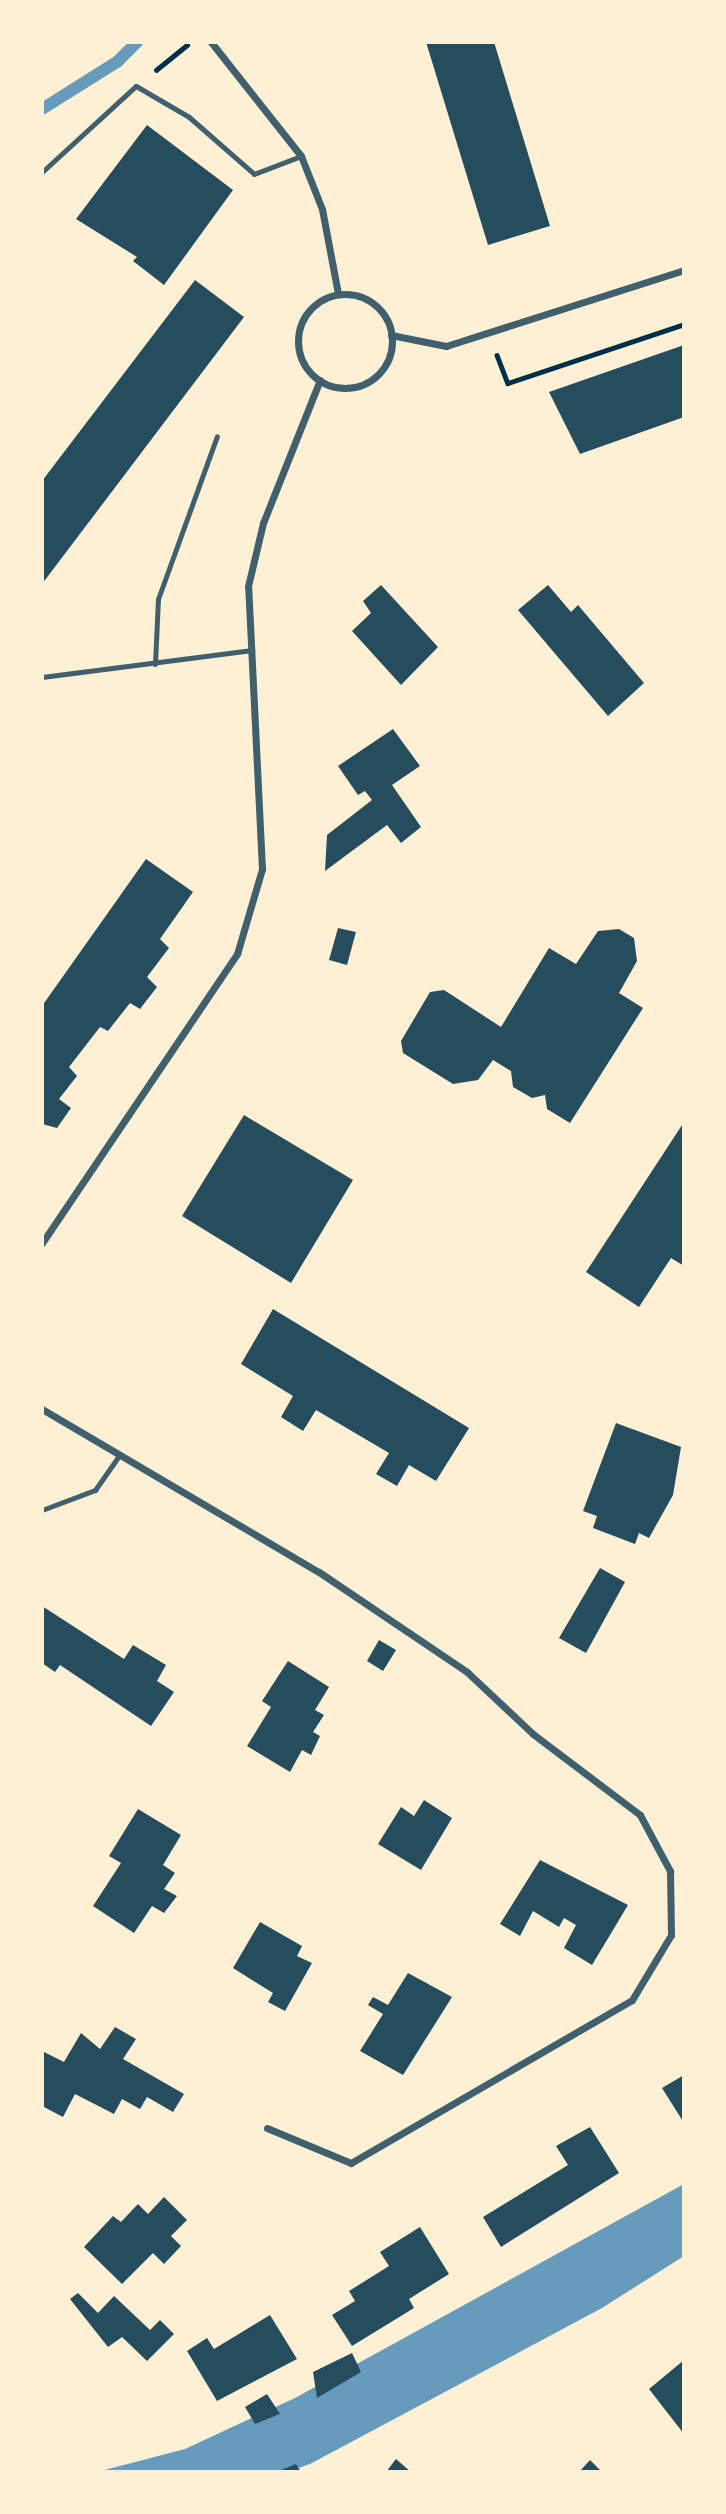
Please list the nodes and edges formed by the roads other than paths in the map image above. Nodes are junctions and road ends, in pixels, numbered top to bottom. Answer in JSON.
{"nodes":[{"id":1,"x":211,"y":42,"type":"edge"},
{"id":2,"x":301,"y":156,"type":"junction"},
{"id":3,"x":42,"y":172,"type":"edge"},
{"id":4,"x":684,"y":270,"type":"edge"},
{"id":5,"x":338,"y":294,"type":"junction"},
{"id":6,"x":391,"y":335,"type":"junction"},
{"id":7,"x":320,"y":380,"type":"junction"},
{"id":8,"x":217,"y":436,"type":"dead end"},
{"id":9,"x":251,"y":650,"type":"junction"},
{"id":10,"x":155,"y":664,"type":"junction"},
{"id":11,"x":42,"y":677,"type":"edge"},
{"id":12,"x":42,"y":1243,"type":"edge"},
{"id":13,"x":42,"y":1409,"type":"edge"},
{"id":14,"x":117,"y":1458,"type":"junction"},
{"id":15,"x":42,"y":1510,"type":"edge"},
{"id":16,"x":267,"y":2127,"type":"dead end"}],
"edges":[{"from":1,"to":2,"type":"street"},
{"from":2,"to":3,"type":"lane"},
{"from":2,"to":5,"type":"street"},
{"from":4,"to":6,"type":"street"},
{"from":5,"to":6,"type":"street"},
{"from":5,"to":7,"type":"street"},
{"from":6,"to":7,"type":"street"},
{"from":7,"to":9,"type":"street"},
{"from":8,"to":10,"type":"lane"},
{"from":9,"to":10,"type":"lane"},
{"from":9,"to":12,"type":"street"},
{"from":10,"to":11,"type":"lane"},
{"from":13,"to":14,"type":"street"},
{"from":14,"to":15,"type":"lane"},
{"from":14,"to":16,"type":"street"}]}
